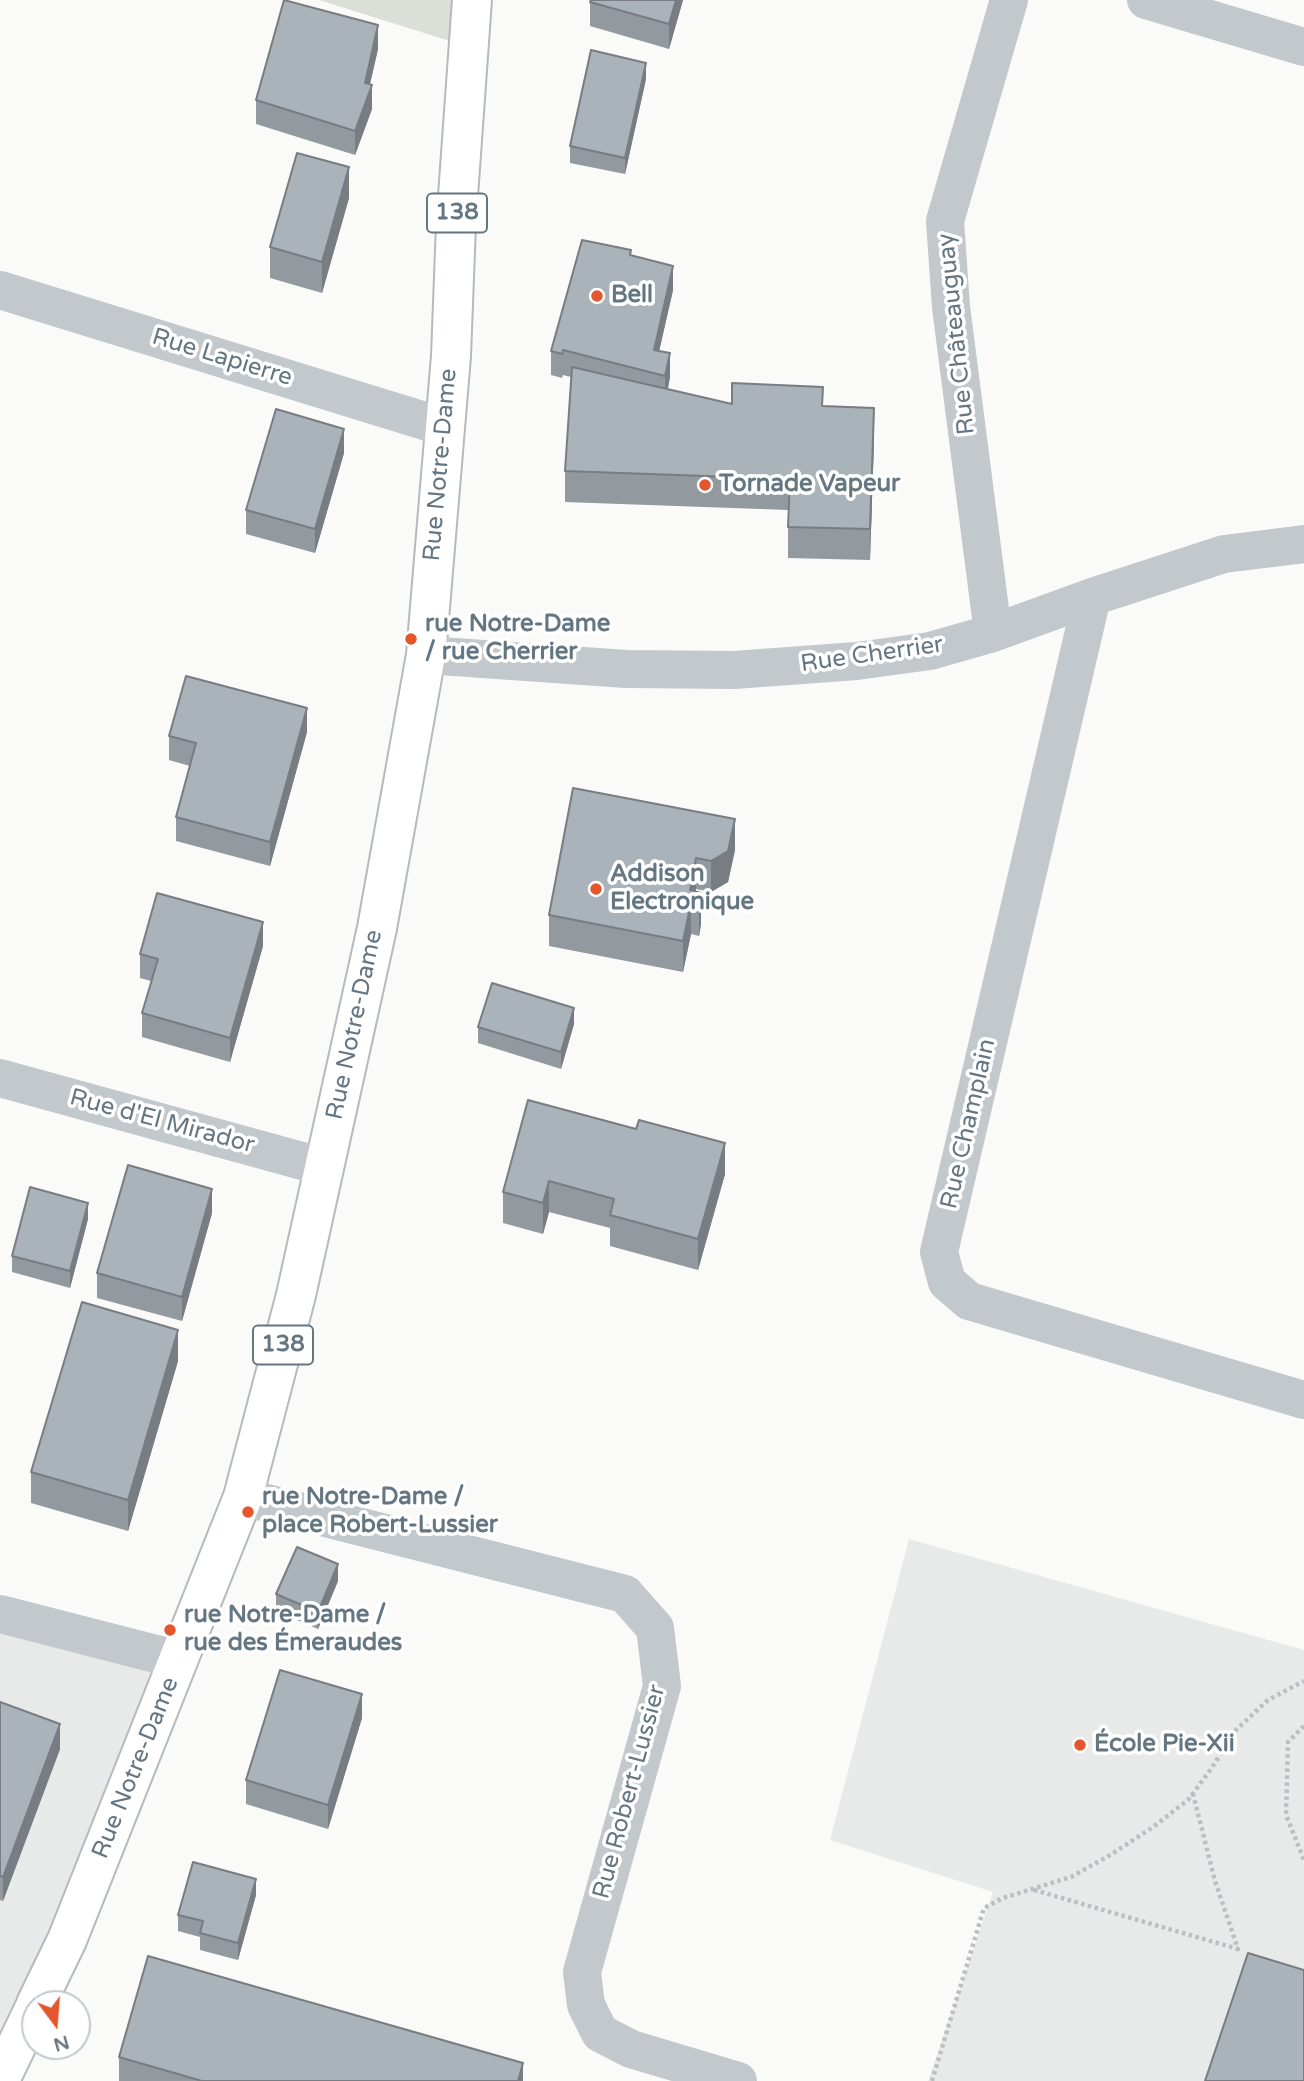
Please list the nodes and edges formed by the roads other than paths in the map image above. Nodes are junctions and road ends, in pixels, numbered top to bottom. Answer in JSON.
{"nodes":[{"id":1,"x":472,"y":0,"type":"edge"},
{"id":2,"x":1009,"y":0,"type":"edge"},
{"id":3,"x":1146,"y":0,"type":"edge"},
{"id":4,"x":1304,"y":47,"type":"edge"},
{"id":5,"x":0,"y":290,"type":"edge"},
{"id":6,"x":444,"y":427,"type":"junction"},
{"id":7,"x":1304,"y":544,"type":"edge"},
{"id":8,"x":1093,"y":597,"type":"junction"},
{"id":9,"x":993,"y":633,"type":"junction"},
{"id":10,"x":426,"y":655,"type":"junction"},
{"id":11,"x":0,"y":1078,"type":"edge"},
{"id":12,"x":324,"y":1167,"type":"junction"},
{"id":13,"x":1304,"y":1400,"type":"edge"},
{"id":14,"x":243,"y":1497,"type":"junction"},
{"id":15,"x":0,"y":1614,"type":"edge"},
{"id":16,"x":179,"y":1660,"type":"junction"},
{"id":17,"x":44,"y":1990,"type":"edge"},
{"id":18,"x":21,"y":2037,"type":"edge"},
{"id":19,"x":0,"y":2080,"type":"edge"},
{"id":20,"x":738,"y":2081,"type":"edge"}],
"edges":[{"from":1,"to":6,"type":"main road","name":"Rue Notre-Dame","number":"138"},
{"from":2,"to":9,"type":"street","name":"Rue Châteauguay"},
{"from":3,"to":4,"type":"street"},
{"from":5,"to":6,"type":"street","name":"Rue Lapierre"},
{"from":6,"to":10,"type":"main road","name":"Rue Notre-Dame","number":"138"},
{"from":7,"to":8,"type":"street","name":"Rue Cherrier"},
{"from":8,"to":9,"type":"street","name":"Rue Cherrier"},
{"from":8,"to":13,"type":"street","name":"Rue Champlain"},
{"from":9,"to":10,"type":"street","name":"Rue Cherrier"},
{"from":10,"to":12,"type":"main road","name":"Rue Notre-Dame","number":"138"},
{"from":11,"to":12,"type":"street","name":"Rue d'El Mirador"},
{"from":12,"to":14,"type":"main road","name":"Rue Notre-Dame","number":"138"},
{"from":14,"to":16,"type":"main road","name":"Rue Notre-Dame","number":"138"},
{"from":14,"to":20,"type":"street","name":"Rue Robert-Lussier"},
{"from":15,"to":16,"type":"street"},
{"from":16,"to":17,"type":"main road","name":"Rue Notre-Dame","number":"138"},
{"from":18,"to":19,"type":"main road","name":"Rue Notre-Dame","number":"138"}]}
